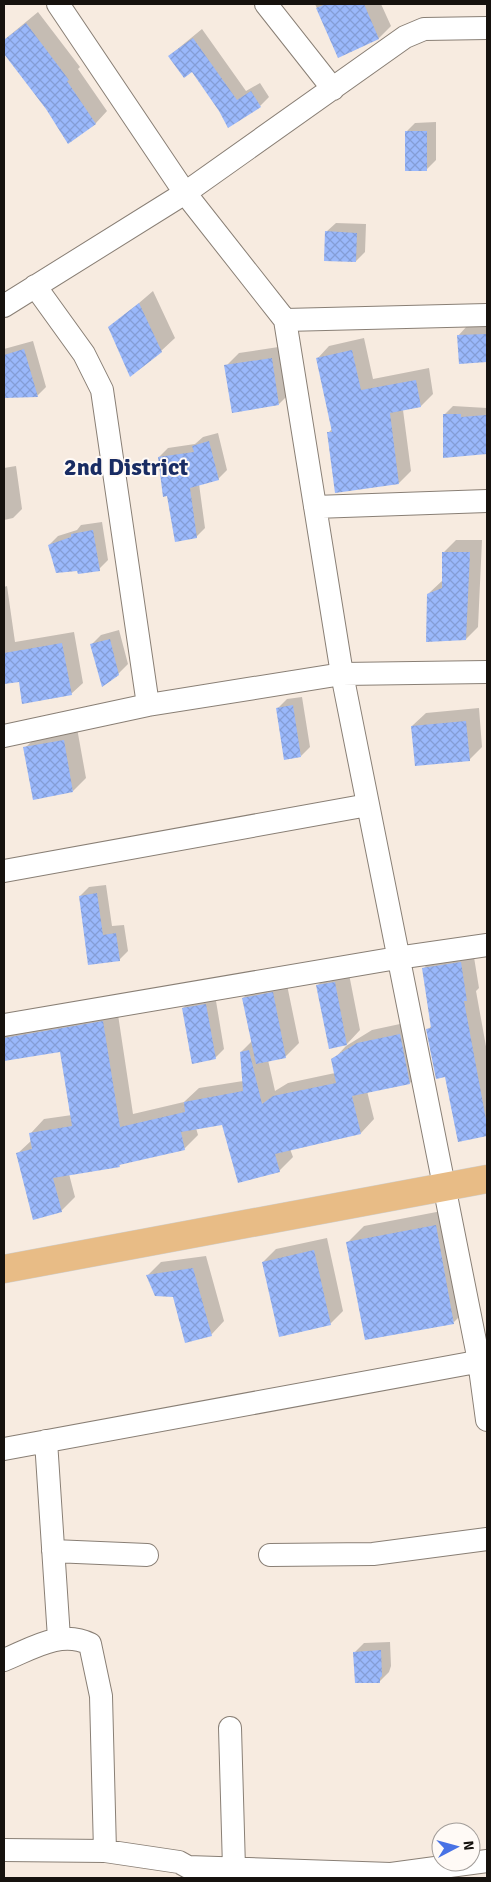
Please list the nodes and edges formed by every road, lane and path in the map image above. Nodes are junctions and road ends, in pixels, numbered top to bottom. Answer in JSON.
{"nodes":[{"id":1,"x":58,"y":4,"type":"edge"},
{"id":2,"x":266,"y":4,"type":"edge"},
{"id":3,"x":487,"y":28,"type":"edge"},
{"id":4,"x":333,"y":89,"type":"junction"},
{"id":5,"x":185,"y":193,"type":"junction"},
{"id":6,"x":35,"y":286,"type":"junction"},
{"id":7,"x":4,"y":306,"type":"edge"},
{"id":8,"x":487,"y":315,"type":"edge"},
{"id":9,"x":285,"y":320,"type":"junction"},
{"id":10,"x":487,"y":501,"type":"edge"},
{"id":11,"x":315,"y":507,"type":"junction"},
{"id":12,"x":487,"y":672,"type":"edge"},
{"id":13,"x":342,"y":674,"type":"junction"},
{"id":14,"x":148,"y":705,"type":"junction"},
{"id":15,"x":4,"y":736,"type":"edge"},
{"id":16,"x":368,"y":805,"type":"junction"},
{"id":17,"x":4,"y":871,"type":"edge"},
{"id":18,"x":487,"y":945,"type":"edge"},
{"id":19,"x":397,"y":958,"type":"junction"},
{"id":20,"x":4,"y":1025,"type":"edge"},
{"id":21,"x":487,"y":1179,"type":"edge"},
{"id":22,"x":445,"y":1188,"type":"junction"},
{"id":23,"x":4,"y":1269,"type":"edge"},
{"id":24,"x":483,"y":1360,"type":"edge"},
{"id":25,"x":487,"y":1420,"type":"edge"},
{"id":26,"x":46,"y":1441,"type":"junction"},
{"id":27,"x":4,"y":1450,"type":"edge"},
{"id":28,"x":487,"y":1539,"type":"edge"},
{"id":29,"x":53,"y":1551,"type":"junction"},
{"id":30,"x":146,"y":1555,"type":"dead end"},
{"id":31,"x":270,"y":1555,"type":"dead end"},
{"id":32,"x":59,"y":1638,"type":"junction"},
{"id":33,"x":4,"y":1660,"type":"edge"},
{"id":34,"x":230,"y":1728,"type":"dead end"},
{"id":35,"x":4,"y":1850,"type":"edge"},
{"id":36,"x":105,"y":1852,"type":"junction"},
{"id":37,"x":487,"y":1860,"type":"edge"},
{"id":38,"x":234,"y":1868,"type":"junction"},
{"id":39,"x":205,"y":1873,"type":"edge"}],
"edges":[{"from":1,"to":5,"type":"street"},
{"from":2,"to":4,"type":"street"},
{"from":3,"to":4,"type":"street"},
{"from":4,"to":5,"type":"street"},
{"from":5,"to":6,"type":"street"},
{"from":5,"to":9,"type":"street"},
{"from":6,"to":7,"type":"street"},
{"from":6,"to":14,"type":"street"},
{"from":8,"to":9,"type":"street"},
{"from":9,"to":11,"type":"street"},
{"from":10,"to":11,"type":"street"},
{"from":11,"to":13,"type":"street"},
{"from":12,"to":13,"type":"street"},
{"from":13,"to":14,"type":"street"},
{"from":13,"to":16,"type":"street"},
{"from":14,"to":15,"type":"street"},
{"from":16,"to":17,"type":"street"},
{"from":16,"to":19,"type":"street"},
{"from":18,"to":19,"type":"street"},
{"from":19,"to":20,"type":"street"},
{"from":19,"to":22,"type":"street"},
{"from":21,"to":22,"type":"main road"},
{"from":22,"to":23,"type":"main road"},
{"from":22,"to":24,"type":"street"},
{"from":24,"to":25,"type":"street"},
{"from":24,"to":26,"type":"street"},
{"from":26,"to":27,"type":"street"},
{"from":26,"to":29,"type":"street"},
{"from":28,"to":31,"type":"street"},
{"from":29,"to":30,"type":"street"},
{"from":29,"to":32,"type":"street"},
{"from":32,"to":33,"type":"street"},
{"from":32,"to":36,"type":"street"},
{"from":34,"to":38,"type":"street"},
{"from":35,"to":36,"type":"street"},
{"from":36,"to":39,"type":"street"},
{"from":37,"to":38,"type":"street"},
{"from":38,"to":39,"type":"street"}]}
